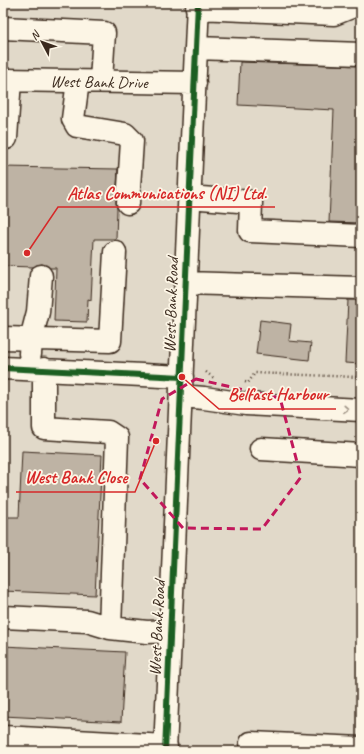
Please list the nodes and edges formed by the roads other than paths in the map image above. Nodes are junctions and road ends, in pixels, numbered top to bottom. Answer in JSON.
{"nodes":[{"id":1,"x":361,"y":4,"type":"edge"},
{"id":2,"x":198,"y":6,"type":"edge"},
{"id":3,"x":3,"y":28,"type":"edge"},
{"id":4,"x":196,"y":48,"type":"junction"},
{"id":5,"x":361,"y":54,"type":"edge"},
{"id":6,"x":7,"y":80,"type":"edge"},
{"id":7,"x":78,"y":81,"type":"junction"},
{"id":8,"x":101,"y":81,"type":"junction"},
{"id":9,"x":195,"y":83,"type":"junction"},
{"id":10,"x":6,"y":138,"type":"dead end"},
{"id":11,"x":189,"y":197,"type":"junction"},
{"id":12,"x":128,"y":203,"type":"dead end"},
{"id":13,"x":361,"y":236,"type":"edge"},
{"id":14,"x":115,"y":252,"type":"dead end"},
{"id":15,"x":41,"y":276,"type":"dead end"},
{"id":16,"x":186,"y":283,"type":"junction"},
{"id":17,"x":361,"y":288,"type":"edge"},
{"id":18,"x":3,"y":338,"type":"edge"},
{"id":19,"x":31,"y":339,"type":"junction"},
{"id":20,"x":3,"y":368,"type":"edge"},
{"id":21,"x":36,"y":369,"type":"junction"},
{"id":22,"x":182,"y":387,"type":"junction"},
{"id":23,"x":361,"y":410,"type":"edge"},
{"id":24,"x":261,"y":450,"type":"dead end"},
{"id":25,"x":361,"y":455,"type":"edge"},
{"id":26,"x":3,"y":617,"type":"edge"},
{"id":27,"x":110,"y":628,"type":"junction"},
{"id":28,"x":170,"y":631,"type":"junction"},
{"id":29,"x":3,"y":737,"type":"edge"},
{"id":30,"x":251,"y":743,"type":"dead end"},
{"id":31,"x":361,"y":748,"type":"edge"},
{"id":32,"x":166,"y":749,"type":"edge"}],
"edges":[{"from":1,"to":2,"type":"street"},
{"from":2,"to":4,"type":"street","name":"West Bank Road"},
{"from":3,"to":8,"type":"street"},
{"from":4,"to":5,"type":"street"},
{"from":4,"to":9,"type":"street","name":"West Bank Road"},
{"from":6,"to":7,"type":"street","name":"West Bank Drive"},
{"from":6,"to":10,"type":"street"},
{"from":7,"to":8,"type":"street","name":"West Bank Drive"},
{"from":7,"to":12,"type":"street"},
{"from":8,"to":9,"type":"street","name":"West Bank Drive"},
{"from":9,"to":11,"type":"street","name":"West Bank Road"},
{"from":11,"to":13,"type":"street"},
{"from":11,"to":16,"type":"street","name":"West Bank Road"},
{"from":14,"to":19,"type":"street"},
{"from":15,"to":19,"type":"street"},
{"from":16,"to":17,"type":"street"},
{"from":16,"to":22,"type":"street","name":"West Bank Road"},
{"from":18,"to":19,"type":"street"},
{"from":19,"to":21,"type":"street"},
{"from":20,"to":21,"type":"street"},
{"from":21,"to":22,"type":"street"},
{"from":21,"to":27,"type":"street"},
{"from":22,"to":23,"type":"street","one_way":true},
{"from":22,"to":28,"type":"street","name":"West Bank Road"},
{"from":24,"to":25,"type":"street"},
{"from":26,"to":27,"type":"street"},
{"from":27,"to":28,"type":"street"},
{"from":28,"to":32,"type":"street","name":"West Bank Road"},
{"from":29,"to":32,"type":"street"},
{"from":30,"to":31,"type":"street"}]}
